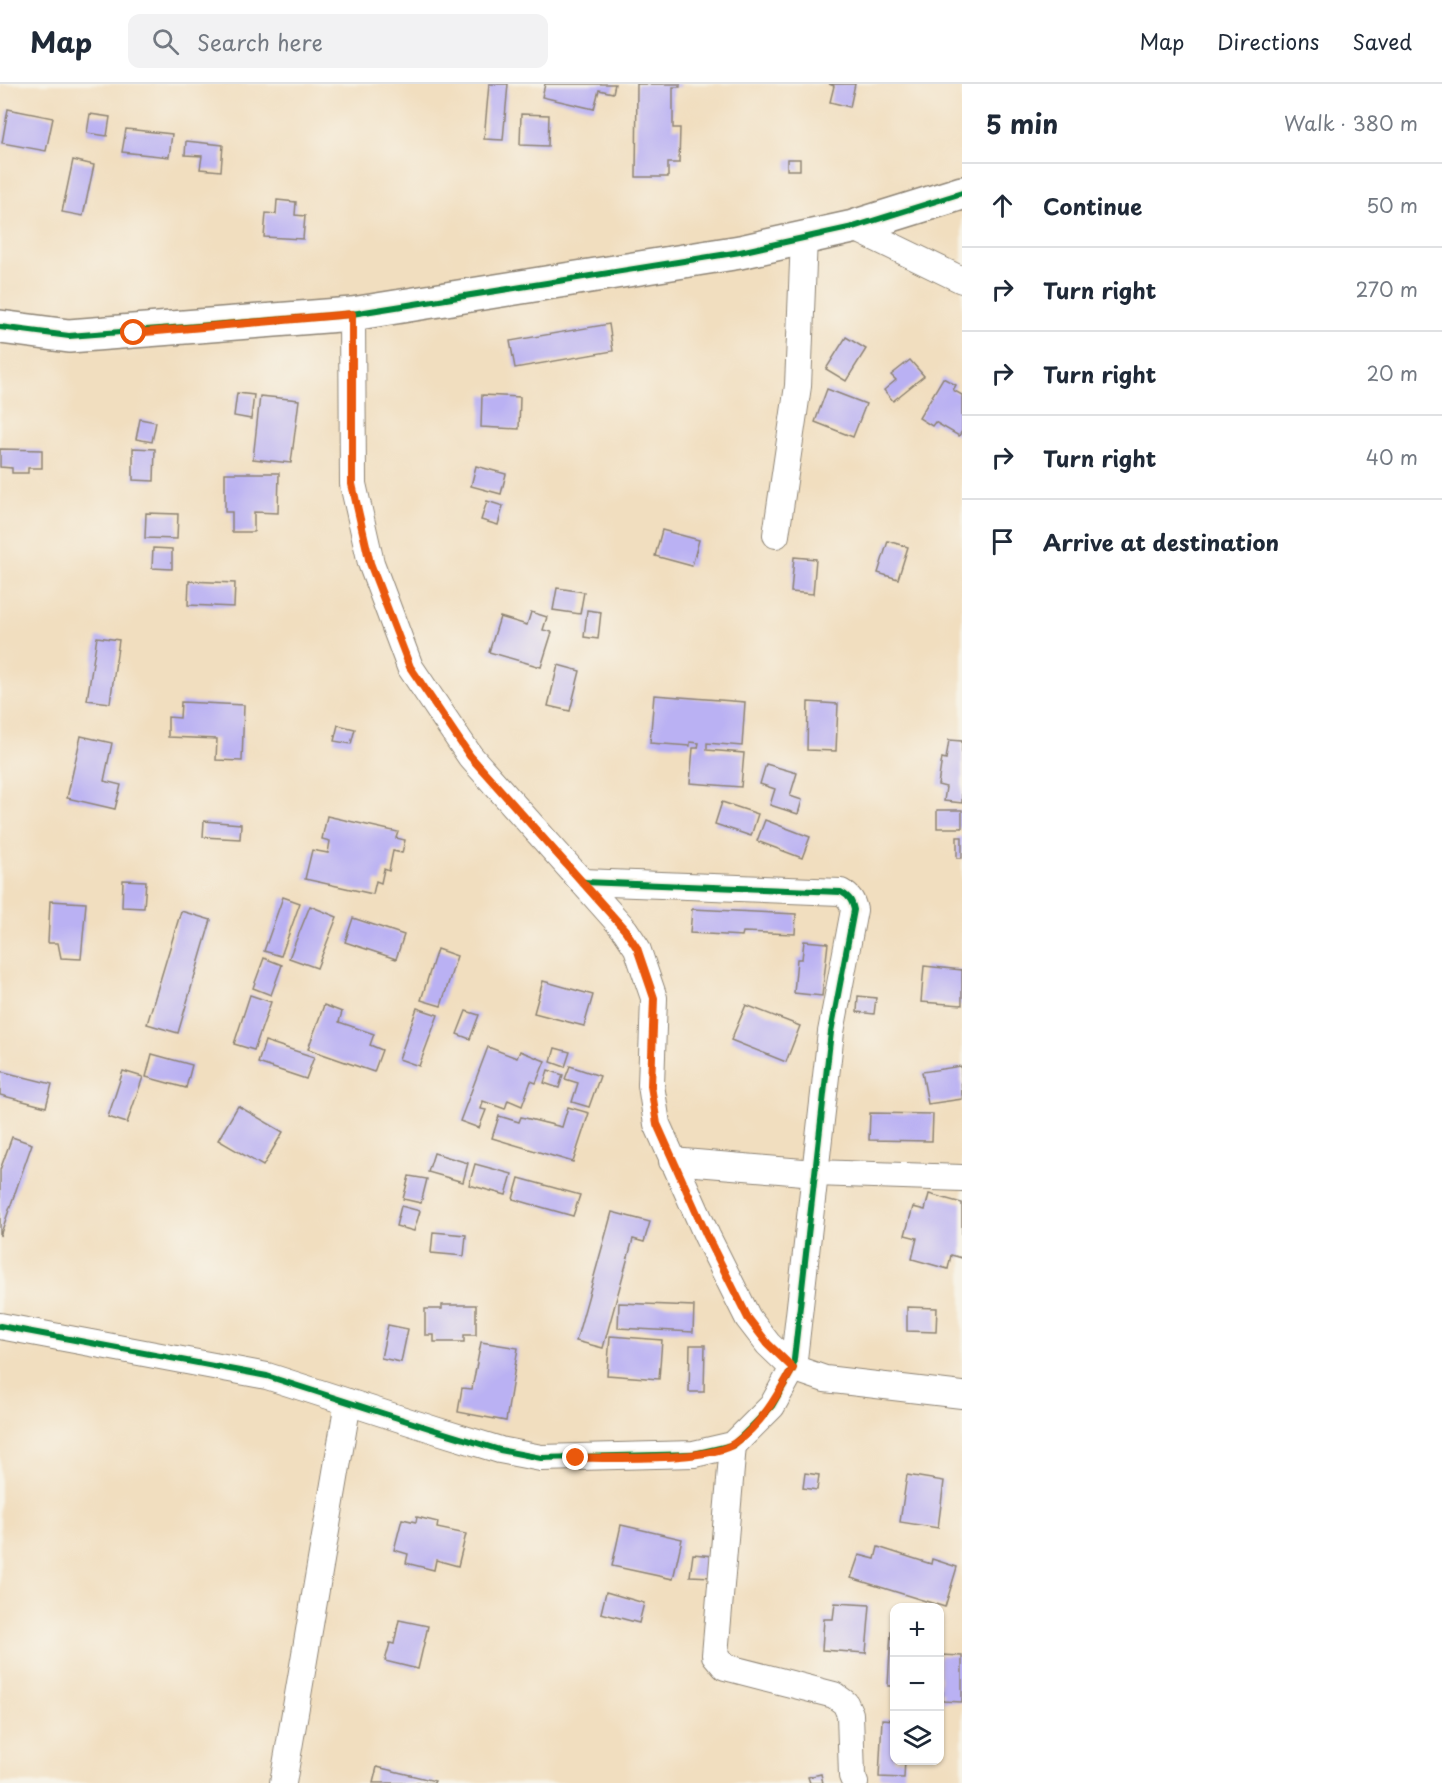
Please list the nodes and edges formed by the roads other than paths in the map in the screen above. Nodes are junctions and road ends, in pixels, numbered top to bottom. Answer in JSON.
{"nodes":[{"id":1,"x":962,"y":193,"type":"edge"},
{"id":2,"x":853,"y":227,"type":"junction"},
{"id":3,"x":804,"y":238,"type":"junction"},
{"id":4,"x":962,"y":280,"type":"edge"},
{"id":5,"x":352,"y":314,"type":"junction"},
{"id":6,"x":0,"y":327,"type":"edge"},
{"id":7,"x":776,"y":535,"type":"dead end"},
{"id":8,"x":583,"y":882,"type":"junction"},
{"id":9,"x":672,"y":1161,"type":"junction"},
{"id":10,"x":814,"y":1173,"type":"junction"},
{"id":11,"x":962,"y":1178,"type":"edge"},
{"id":12,"x":0,"y":1326,"type":"edge"},
{"id":13,"x":793,"y":1368,"type":"junction"},
{"id":14,"x":962,"y":1395,"type":"edge"},
{"id":15,"x":348,"y":1402,"type":"junction"},
{"id":16,"x":733,"y":1445,"type":"junction"},
{"id":17,"x":283,"y":1783,"type":"edge"},
{"id":18,"x":855,"y":1783,"type":"edge"}],
"edges":[{"from":1,"to":2,"type":"street"},
{"from":2,"to":3,"type":"street"},
{"from":2,"to":4,"type":"street"},
{"from":3,"to":5,"type":"street"},
{"from":3,"to":7,"type":"street"},
{"from":5,"to":6,"type":"street"},
{"from":5,"to":8,"type":"street"},
{"from":8,"to":9,"type":"street"},
{"from":8,"to":10,"type":"street"},
{"from":9,"to":10,"type":"street"},
{"from":9,"to":13,"type":"street"},
{"from":10,"to":11,"type":"street"},
{"from":10,"to":13,"type":"street"},
{"from":12,"to":15,"type":"street"},
{"from":13,"to":14,"type":"street"},
{"from":13,"to":16,"type":"street"},
{"from":15,"to":16,"type":"street"},
{"from":15,"to":17,"type":"street"},
{"from":16,"to":18,"type":"street"}]}
